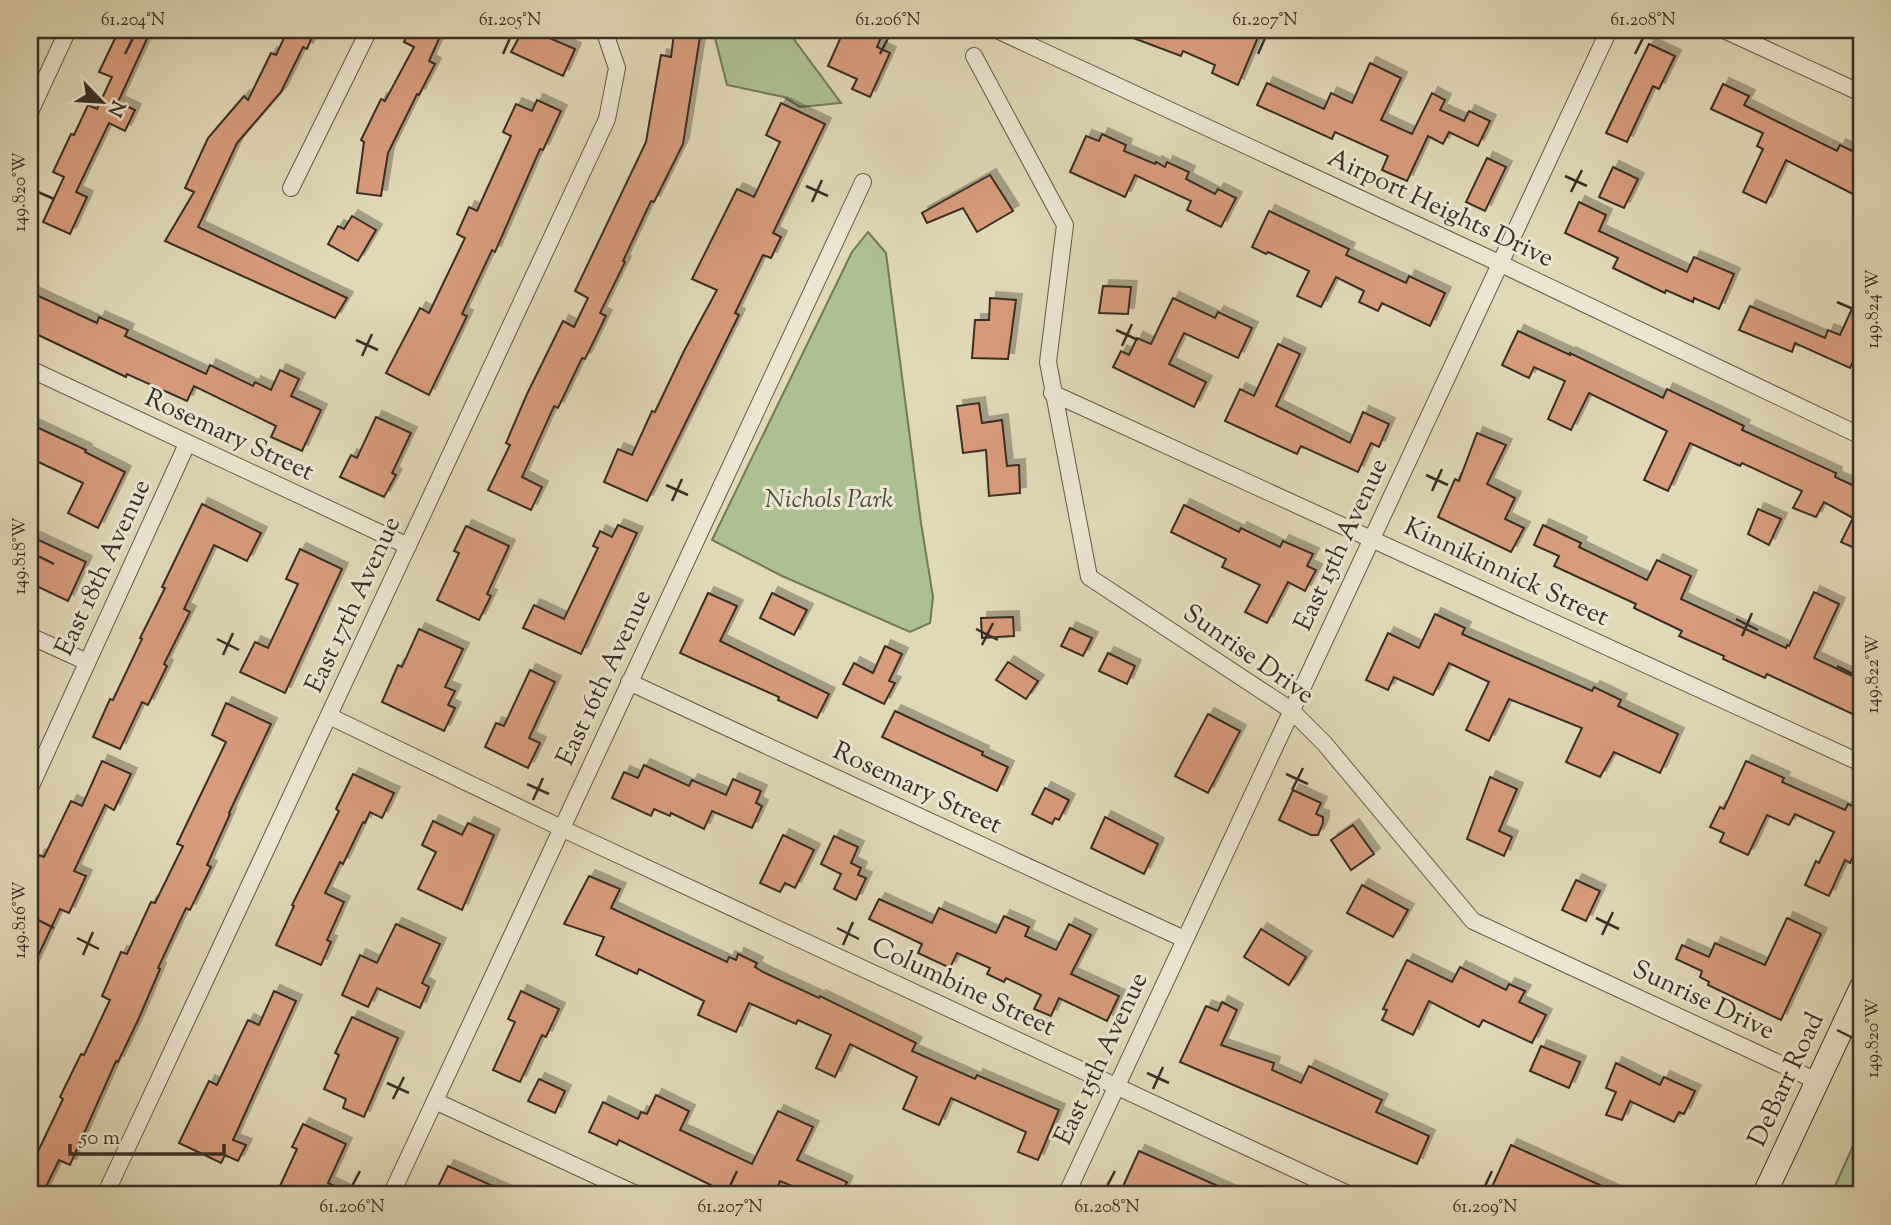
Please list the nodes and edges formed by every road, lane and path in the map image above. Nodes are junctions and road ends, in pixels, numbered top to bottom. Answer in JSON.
{"nodes":[{"id":1,"x":68,"y":30,"type":"edge"},
{"id":2,"x":369,"y":30,"type":"edge"},
{"id":3,"x":604,"y":30,"type":"edge"},
{"id":4,"x":997,"y":30,"type":"edge"},
{"id":5,"x":1609,"y":30,"type":"edge"},
{"id":6,"x":1724,"y":30,"type":"edge"},
{"id":7,"x":974,"y":56,"type":"dead end"},
{"id":8,"x":1861,"y":93,"type":"edge"},
{"id":9,"x":30,"y":113,"type":"edge"},
{"id":10,"x":863,"y":182,"type":"dead end"},
{"id":11,"x":291,"y":188,"type":"dead end"},
{"id":12,"x":1501,"y":264,"type":"junction"},
{"id":13,"x":30,"y":369,"type":"edge"},
{"id":14,"x":1052,"y":393,"type":"junction"},
{"id":15,"x":1861,"y":436,"type":"edge"},
{"id":16,"x":187,"y":444,"type":"junction"},
{"id":17,"x":1372,"y":538,"type":"junction"},
{"id":18,"x":408,"y":546,"type":"junction"},
{"id":19,"x":30,"y":636,"type":"edge"},
{"id":20,"x":88,"y":662,"type":"junction"},
{"id":21,"x":629,"y":682,"type":"junction"},
{"id":22,"x":1291,"y":710,"type":"junction"},
{"id":23,"x":329,"y":716,"type":"junction"},
{"id":24,"x":1861,"y":763,"type":"edge"},
{"id":25,"x":30,"y":788,"type":"edge"},
{"id":26,"x":562,"y":828,"type":"junction"},
{"id":27,"x":1184,"y":939,"type":"junction"},
{"id":28,"x":1861,"y":988,"type":"edge"},
{"id":29,"x":1817,"y":1081,"type":"junction"},
{"id":30,"x":1118,"y":1086,"type":"junction"},
{"id":31,"x":435,"y":1101,"type":"junction"},
{"id":32,"x":105,"y":1195,"type":"edge"},
{"id":33,"x":391,"y":1195,"type":"edge"},
{"id":34,"x":638,"y":1195,"type":"edge"},
{"id":35,"x":1066,"y":1195,"type":"edge"},
{"id":36,"x":1350,"y":1195,"type":"edge"},
{"id":37,"x":1764,"y":1195,"type":"edge"}],
"edges":[{"from":1,"to":9,"type":"street"},
{"from":2,"to":11,"type":"street"},
{"from":3,"to":18,"type":"street","name":"East 17th Avenue"},
{"from":4,"to":12,"type":"street","name":"Airport Heights Drive"},
{"from":5,"to":12,"type":"street","name":"East 15th Avenue"},
{"from":6,"to":8,"type":"street"},
{"from":7,"to":14,"type":"street","name":"Sunrise Drive"},
{"from":10,"to":21,"type":"street","name":"East 16th Avenue"},
{"from":12,"to":15,"type":"street","name":"Airport Heights Drive"},
{"from":12,"to":17,"type":"street","name":"East 15th Avenue"},
{"from":13,"to":16,"type":"street","name":"Rosemary Street"},
{"from":14,"to":17,"type":"street","name":"Kinnikinnick Street"},
{"from":14,"to":22,"type":"street","name":"Sunrise Drive"},
{"from":16,"to":18,"type":"street","name":"Rosemary Street"},
{"from":16,"to":20,"type":"street","name":"East 18th Avenue"},
{"from":17,"to":22,"type":"street","name":"East 15th Avenue"},
{"from":17,"to":24,"type":"street","name":"Kinnikinnick Street"},
{"from":18,"to":23,"type":"street","name":"East 17th Avenue"},
{"from":19,"to":20,"type":"street"},
{"from":20,"to":25,"type":"street","name":"East 18th Avenue"},
{"from":21,"to":26,"type":"street","name":"East 16th Avenue"},
{"from":21,"to":27,"type":"street","name":"Rosemary Street"},
{"from":22,"to":27,"type":"street","name":"East 15th Avenue"},
{"from":22,"to":29,"type":"street","name":"Sunrise Drive"},
{"from":23,"to":26,"type":"street","name":"Columbine Street"},
{"from":23,"to":32,"type":"street","name":"East 17th Avenue"},
{"from":26,"to":30,"type":"street","name":"Columbine Street"},
{"from":26,"to":31,"type":"street","name":"East 16th Avenue"},
{"from":27,"to":30,"type":"street","name":"East 15th Avenue"},
{"from":28,"to":29,"type":"main road","name":"DeBarr Road"},
{"from":29,"to":37,"type":"main road","name":"DeBarr Road"},
{"from":30,"to":35,"type":"street","name":"East 15th Avenue"},
{"from":30,"to":36,"type":"street","name":"Columbine Street"},
{"from":31,"to":33,"type":"street","name":"East 16th Avenue"},
{"from":31,"to":34,"type":"street"}]}
